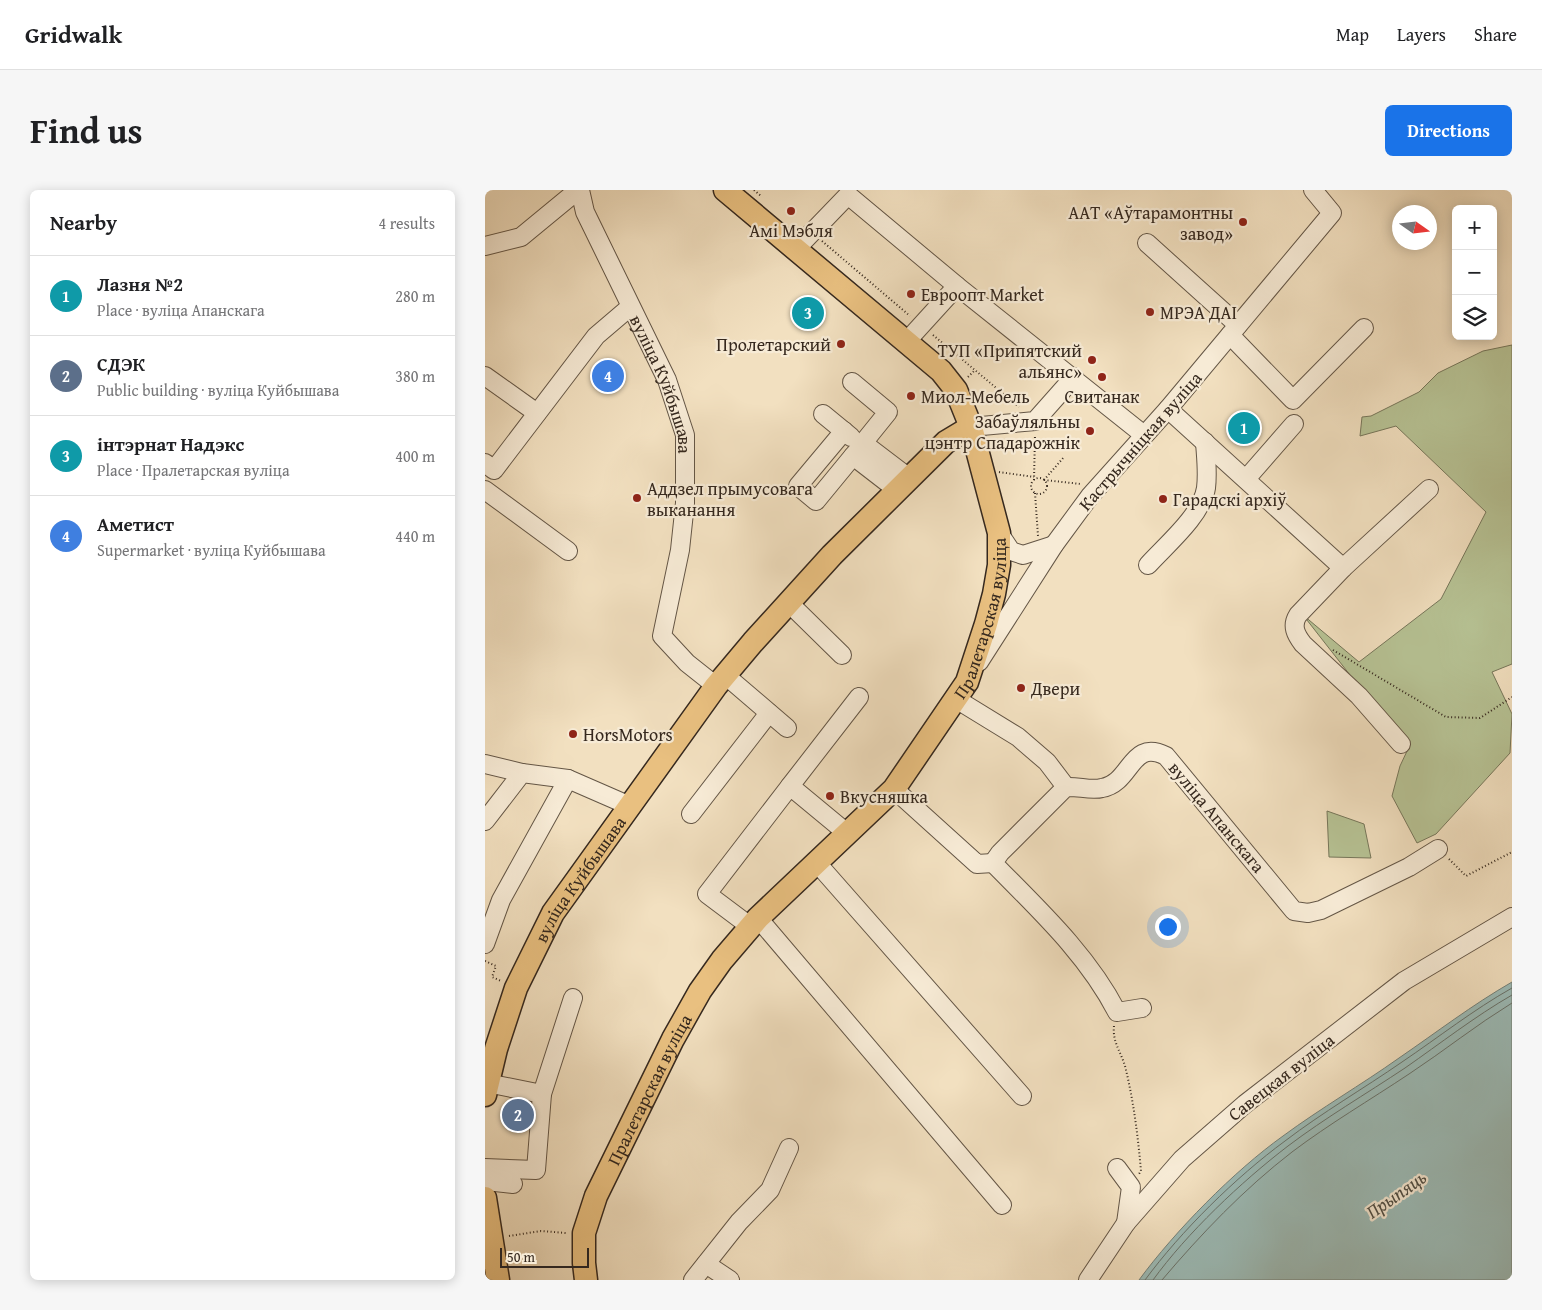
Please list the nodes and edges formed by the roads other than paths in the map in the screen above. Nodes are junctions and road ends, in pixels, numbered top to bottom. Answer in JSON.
{"nodes":[{"id":1,"x":579,"y":190,"type":"edge"},
{"id":2,"x":725,"y":190,"type":"edge"},
{"id":3,"x":1313,"y":190,"type":"edge"},
{"id":4,"x":1147,"y":243,"type":"dead end"},
{"id":5,"x":485,"y":246,"type":"edge"},
{"id":6,"x":796,"y":249,"type":"junction"},
{"id":7,"x":957,"y":286,"type":"junction"},
{"id":8,"x":631,"y":308,"type":"junction"},
{"id":9,"x":1364,"y":328,"type":"dead end"},
{"id":10,"x":1234,"y":330,"type":"junction"},
{"id":11,"x":907,"y":342,"type":"junction"},
{"id":12,"x":485,"y":376,"type":"edge"},
{"id":13,"x":1074,"y":377,"type":"junction"},
{"id":14,"x":852,"y":382,"type":"dead end"},
{"id":15,"x":1168,"y":409,"type":"junction"},
{"id":16,"x":537,"y":413,"type":"junction"},
{"id":17,"x":823,"y":414,"type":"dead end"},
{"id":18,"x":1293,"y":424,"type":"dead end"},
{"id":19,"x":971,"y":427,"type":"junction"},
{"id":20,"x":844,"y":431,"type":"junction"},
{"id":21,"x":1144,"y":435,"type":"junction"},
{"id":22,"x":1205,"y":442,"type":"junction"},
{"id":23,"x":859,"y":448,"type":"junction"},
{"id":24,"x":489,"y":466,"type":"edge"},
{"id":25,"x":1247,"y":480,"type":"junction"},
{"id":26,"x":903,"y":484,"type":"junction"},
{"id":27,"x":485,"y":486,"type":"edge"},
{"id":28,"x":1429,"y":489,"type":"dead end"},
{"id":29,"x":485,"y":490,"type":"edge"},
{"id":30,"x":999,"y":533,"type":"junction"},
{"id":31,"x":1047,"y":548,"type":"junction"},
{"id":32,"x":568,"y":551,"type":"dead end"},
{"id":33,"x":1148,"y":565,"type":"dead end"},
{"id":34,"x":1343,"y":568,"type":"junction"},
{"id":35,"x":789,"y":602,"type":"junction"},
{"id":36,"x":842,"y":655,"type":"dead end"},
{"id":37,"x":721,"y":681,"type":"junction"},
{"id":38,"x":961,"y":690,"type":"junction"},
{"id":39,"x":859,"y":697,"type":"dead end"},
{"id":40,"x":769,"y":713,"type":"junction"},
{"id":41,"x":787,"y":728,"type":"dead end"},
{"id":42,"x":1401,"y":744,"type":"dead end"},
{"id":43,"x":485,"y":764,"type":"edge"},
{"id":44,"x":522,"y":773,"type":"junction"},
{"id":45,"x":568,"y":779,"type":"junction"},
{"id":46,"x":790,"y":786,"type":"junction"},
{"id":47,"x":1067,"y":788,"type":"junction"},
{"id":48,"x":894,"y":789,"type":"junction"},
{"id":49,"x":630,"y":806,"type":"junction"},
{"id":50,"x":691,"y":814,"type":"dead end"},
{"id":51,"x":485,"y":821,"type":"edge"},
{"id":52,"x":848,"y":834,"type":"junction"},
{"id":53,"x":1438,"y":849,"type":"road end"},
{"id":54,"x":817,"y":863,"type":"junction"},
{"id":55,"x":993,"y":863,"type":"junction"},
{"id":56,"x":1512,"y":917,"type":"edge"},
{"id":57,"x":755,"y":923,"type":"junction"},
{"id":58,"x":485,"y":944,"type":"edge"},
{"id":59,"x":573,"y":998,"type":"dead end"},
{"id":60,"x":1142,"y":1008,"type":"dead end"},
{"id":61,"x":486,"y":1089,"type":"edge"},
{"id":62,"x":542,"y":1094,"type":"junction"},
{"id":63,"x":1022,"y":1096,"type":"dead end"},
{"id":64,"x":789,"y":1148,"type":"dead end"},
{"id":65,"x":485,"y":1168,"type":"edge"},
{"id":66,"x":1117,"y":1168,"type":"dead end"},
{"id":67,"x":485,"y":1181,"type":"edge"},
{"id":68,"x":513,"y":1184,"type":"dead end"},
{"id":69,"x":485,"y":1198,"type":"edge"},
{"id":70,"x":1002,"y":1205,"type":"dead end"},
{"id":71,"x":1126,"y":1224,"type":"junction"},
{"id":72,"x":706,"y":1264,"type":"junction"},
{"id":73,"x":498,"y":1280,"type":"edge"},
{"id":74,"x":587,"y":1280,"type":"edge"},
{"id":75,"x":693,"y":1280,"type":"edge"},
{"id":76,"x":730,"y":1280,"type":"edge"},
{"id":77,"x":1088,"y":1280,"type":"edge"}],
"edges":[{"from":1,"to":5,"type":"street"},
{"from":1,"to":8,"type":"street","name":"вуліца Куйбышава"},
{"from":2,"to":6,"type":"main road","name":"Пралетарская вуліца"},
{"from":3,"to":10,"type":"street","name":"Кастрычніцкая вуліца"},
{"from":4,"to":10,"type":"street"},
{"from":6,"to":7,"type":"street"},
{"from":6,"to":11,"type":"main road","name":"Пралетарская вуліца"},
{"from":7,"to":11,"type":"street"},
{"from":7,"to":13,"type":"street"},
{"from":8,"to":16,"type":"street"},
{"from":8,"to":37,"type":"street","name":"вуліца Куйбышава"},
{"from":9,"to":10,"type":"street"},
{"from":10,"to":15,"type":"street","name":"Кастрычніцкая вуліца"},
{"from":11,"to":19,"type":"main road","name":"Пралетарская вуліца"},
{"from":12,"to":16,"type":"street"},
{"from":13,"to":19,"type":"street"},
{"from":13,"to":21,"type":"street"},
{"from":14,"to":23,"type":"street"},
{"from":15,"to":21,"type":"street","name":"Кастрычніцкая вуліца"},
{"from":15,"to":22,"type":"street"},
{"from":16,"to":24,"type":"street"},
{"from":17,"to":20,"type":"street"},
{"from":18,"to":25,"type":"street"},
{"from":19,"to":26,"type":"main road","name":"вуліца Куйбышава"},
{"from":19,"to":30,"type":"main road","name":"Пралетарская вуліца"},
{"from":20,"to":23,"type":"street"},
{"from":20,"to":23,"type":"street"},
{"from":21,"to":31,"type":"street","name":"Кастрычніцкая вуліца"},
{"from":22,"to":25,"type":"street"},
{"from":22,"to":33,"type":"street"},
{"from":23,"to":26,"type":"street"},
{"from":24,"to":27,"type":"street"},
{"from":25,"to":34,"type":"street"},
{"from":26,"to":35,"type":"main road","name":"вуліца Куйбышава"},
{"from":28,"to":34,"type":"street"},
{"from":29,"to":32,"type":"street"},
{"from":30,"to":31,"type":"street"},
{"from":30,"to":38,"type":"main road","name":"Пралетарская вуліца"},
{"from":31,"to":38,"type":"street","name":"Кастрычніцкая вуліца"},
{"from":34,"to":42,"type":"street"},
{"from":35,"to":36,"type":"street"},
{"from":35,"to":37,"type":"main road","name":"вуліца Куйбышава"},
{"from":37,"to":40,"type":"street"},
{"from":37,"to":49,"type":"main road","name":"вуліца Куйбышава"},
{"from":38,"to":47,"type":"street"},
{"from":38,"to":48,"type":"main road","name":"Пралетарская вуліца"},
{"from":39,"to":46,"type":"street"},
{"from":40,"to":41,"type":"street"},
{"from":40,"to":50,"type":"street"},
{"from":43,"to":44,"type":"street"},
{"from":44,"to":45,"type":"street"},
{"from":44,"to":51,"type":"street"},
{"from":45,"to":49,"type":"street"},
{"from":45,"to":58,"type":"street"},
{"from":46,"to":52,"type":"street"},
{"from":46,"to":57,"type":"street"},
{"from":47,"to":53,"type":"street","name":"вуліца Апанскага"},
{"from":47,"to":55,"type":"street"},
{"from":48,"to":52,"type":"main road","name":"Пралетарская вуліца"},
{"from":48,"to":55,"type":"street"},
{"from":49,"to":61,"type":"main road","name":"вуліца Куйбышава"},
{"from":52,"to":54,"type":"main road","name":"Пралетарская вуліца"},
{"from":54,"to":57,"type":"main road","name":"Пралетарская вуліца"},
{"from":54,"to":63,"type":"street"},
{"from":55,"to":60,"type":"street"},
{"from":56,"to":71,"type":"street","name":"Савецкая вуліца"},
{"from":57,"to":70,"type":"street"},
{"from":57,"to":74,"type":"main road","name":"Пралетарская вуліца"},
{"from":59,"to":62,"type":"street"},
{"from":61,"to":62,"type":"street"},
{"from":62,"to":65,"type":"street"},
{"from":64,"to":72,"type":"street"},
{"from":66,"to":71,"type":"street"},
{"from":67,"to":68,"type":"street"},
{"from":69,"to":73,"type":"main road"},
{"from":71,"to":77,"type":"street","name":"Савецкая вуліца"},
{"from":72,"to":75,"type":"street"},
{"from":72,"to":76,"type":"street"}]}
